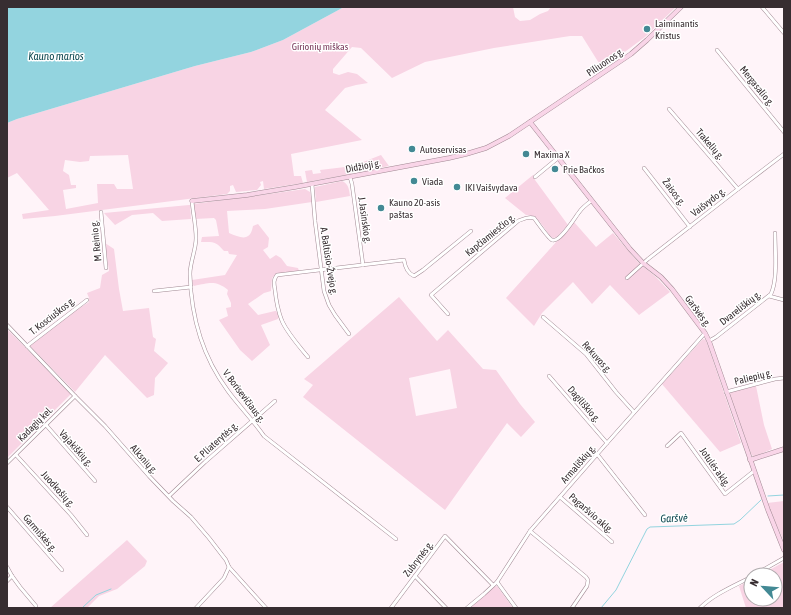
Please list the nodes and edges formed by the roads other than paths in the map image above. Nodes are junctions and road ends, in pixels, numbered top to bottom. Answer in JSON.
{"nodes":[{"id":1,"x":681,"y":7,"type":"edge"},
{"id":2,"x":762,"y":7,"type":"edge"},
{"id":3,"x":784,"y":33,"type":"edge"},
{"id":4,"x":717,"y":50,"type":"dead end"},
{"id":5,"x":669,"y":109,"type":"dead end"},
{"id":6,"x":530,"y":122,"type":"junction"},
{"id":7,"x":784,"y":132,"type":"edge"},
{"id":8,"x":784,"y":154,"type":"edge"},
{"id":9,"x":558,"y":158,"type":"junction"},
{"id":10,"x":644,"y":168,"type":"dead end"},
{"id":11,"x":350,"y":177,"type":"junction"},
{"id":12,"x":535,"y":177,"type":"dead end"},
{"id":13,"x":312,"y":184,"type":"junction"},
{"id":14,"x":738,"y":189,"type":"junction"},
{"id":15,"x":591,"y":200,"type":"junction"},
{"id":16,"x":192,"y":201,"type":"joint"},
{"id":17,"x":101,"y":212,"type":"dead end"},
{"id":18,"x":690,"y":227,"type":"junction"},
{"id":19,"x":470,"y":231,"type":"dead end"},
{"id":20,"x":775,"y":233,"type":"dead end"},
{"id":21,"x":643,"y":263,"type":"junction"},
{"id":22,"x":363,"y":265,"type":"junction"},
{"id":23,"x":106,"y":268,"type":"dead end"},
{"id":24,"x":321,"y":270,"type":"junction"},
{"id":25,"x":627,"y":278,"type":"dead end"},
{"id":26,"x":191,"y":287,"type":"junction"},
{"id":27,"x":154,"y":291,"type":"dead end"},
{"id":28,"x":769,"y":296,"type":"junction"},
{"id":29,"x":87,"y":300,"type":"dead end"},
{"id":30,"x":784,"y":300,"type":"edge"},
{"id":31,"x":448,"y":314,"type":"dead end"},
{"id":32,"x":543,"y":317,"type":"dead end"},
{"id":33,"x":7,"y":326,"type":"edge"},
{"id":34,"x":349,"y":334,"type":"dead end"},
{"id":35,"x":705,"y":334,"type":"junction"},
{"id":36,"x":709,"y":342,"type":"junction"},
{"id":37,"x":27,"y":346,"type":"junction"},
{"id":38,"x":308,"y":357,"type":"dead end"},
{"id":39,"x":549,"y":376,"type":"dead end"},
{"id":40,"x":784,"y":378,"type":"edge"},
{"id":41,"x":726,"y":392,"type":"junction"},
{"id":42,"x":74,"y":396,"type":"junction"},
{"id":43,"x":275,"y":401,"type":"dead end"},
{"id":44,"x":634,"y":412,"type":"junction"},
{"id":45,"x":253,"y":421,"type":"junction"},
{"id":46,"x":46,"y":425,"type":"junction"},
{"id":47,"x":607,"y":443,"type":"junction"},
{"id":48,"x":667,"y":446,"type":"dead end"},
{"id":49,"x":784,"y":449,"type":"edge"},
{"id":50,"x":597,"y":454,"type":"junction"},
{"id":51,"x":16,"y":455,"type":"junction"},
{"id":52,"x":750,"y":460,"type":"junction"},
{"id":53,"x":7,"y":463,"type":"edge"},
{"id":54,"x":754,"y":471,"type":"junction"},
{"id":55,"x":95,"y":481,"type":"dead end"},
{"id":56,"x":169,"y":496,"type":"junction"},
{"id":57,"x":560,"y":497,"type":"junction"},
{"id":58,"x":7,"y":507,"type":"edge"},
{"id":59,"x":645,"y":515,"type":"dead end"},
{"id":60,"x":530,"y":531,"type":"junction"},
{"id":61,"x":87,"y":535,"type":"dead end"},
{"id":62,"x":396,"y":539,"type":"dead end"},
{"id":63,"x":612,"y":542,"type":"dead end"},
{"id":64,"x":784,"y":550,"type":"edge"},
{"id":65,"x":784,"y":558,"type":"edge"},
{"id":66,"x":7,"y":567,"type":"edge"},
{"id":67,"x":229,"y":567,"type":"junction"},
{"id":68,"x":768,"y":567,"type":"edge"},
{"id":69,"x":62,"y":570,"type":"dead end"},
{"id":70,"x":12,"y":576,"type":"junction"},
{"id":71,"x":415,"y":576,"type":"junction"},
{"id":72,"x":7,"y":581,"type":"edge"},
{"id":73,"x":743,"y":581,"type":"edge"},
{"id":74,"x":497,"y":582,"type":"junction"},
{"id":75,"x":493,"y":585,"type":"junction"},
{"id":76,"x":36,"y":606,"type":"dead end"},
{"id":77,"x":196,"y":608,"type":"edge"},
{"id":78,"x":266,"y":608,"type":"edge"},
{"id":79,"x":391,"y":608,"type":"edge"},
{"id":80,"x":446,"y":608,"type":"edge"},
{"id":81,"x":467,"y":608,"type":"edge"},
{"id":82,"x":516,"y":608,"type":"edge"},
{"id":83,"x":572,"y":608,"type":"edge"},
{"id":84,"x":700,"y":608,"type":"edge"}],
"edges":[{"from":1,"to":6,"type":"main road","name":"Piliuonos g."},
{"from":2,"to":3,"type":"street"},
{"from":4,"to":7,"type":"street","name":"Mergasalio g."},
{"from":5,"to":14,"type":"street","name":"Trakelių g."},
{"from":6,"to":9,"type":"main road","name":"Garšvės g."},
{"from":6,"to":11,"type":"main road","name":"Didžioji g."},
{"from":8,"to":14,"type":"street","name":"Vaišvydo g."},
{"from":9,"to":12,"type":"street"},
{"from":9,"to":15,"type":"main road","name":"Garšvės g."},
{"from":10,"to":18,"type":"street","name":"Žaisos g."},
{"from":11,"to":13,"type":"main road","name":"Didžioji g."},
{"from":11,"to":22,"type":"street","name":"J. Jasinskio g."},
{"from":13,"to":16,"type":"main road","name":"Didžioji g."},
{"from":13,"to":24,"type":"street","name":"A. Baltūsio-Žvejo g."},
{"from":14,"to":18,"type":"street","name":"Vaišvydo g."},
{"from":15,"to":21,"type":"main road","name":"Garšvės g."},
{"from":15,"to":31,"type":"street","name":"Kapčiamiesčio g."},
{"from":16,"to":26,"type":"street","name":"V. Borisevičiaus g."},
{"from":17,"to":23,"type":"street","name":"M. Reinio g."},
{"from":18,"to":21,"type":"street","name":"Vaišvydo g."},
{"from":19,"to":22,"type":"street"},
{"from":20,"to":28,"type":"street"},
{"from":21,"to":25,"type":"street","name":"Vaišvydo g."},
{"from":21,"to":35,"type":"main road","name":"Garšvės g."},
{"from":22,"to":24,"type":"street"},
{"from":24,"to":34,"type":"street","name":"A. Baltūsio-Žvejo g."},
{"from":24,"to":38,"type":"street"},
{"from":26,"to":27,"type":"street"},
{"from":26,"to":45,"type":"street","name":"V. Borisevičiaus g."},
{"from":28,"to":30,"type":"street","name":"Dvareliškių g."},
{"from":28,"to":36,"type":"street","name":"Dvareliškių g."},
{"from":29,"to":37,"type":"street","name":"T. Kosciuškos g."},
{"from":32,"to":44,"type":"street","name":"Rekuvos g."},
{"from":33,"to":37,"type":"street","name":"Alksnių g."},
{"from":35,"to":36,"type":"main road","name":"Garšvės g."},
{"from":35,"to":44,"type":"street","name":"Armališkių g."},
{"from":36,"to":41,"type":"main road","name":"Garšvės g."},
{"from":37,"to":42,"type":"street","name":"Alksnių g."},
{"from":39,"to":47,"type":"street","name":"Dagiliškio g."},
{"from":40,"to":41,"type":"street","name":"Paliepių g."},
{"from":41,"to":52,"type":"main road","name":"Garšvės g."},
{"from":42,"to":46,"type":"street","name":"Kadagių kel."},
{"from":42,"to":56,"type":"street","name":"Alksnių g."},
{"from":43,"to":45,"type":"street","name":"E. Pliaterytės g."},
{"from":44,"to":47,"type":"street","name":"Armališkių g."},
{"from":45,"to":56,"type":"street","name":"E. Pliaterytės g."},
{"from":45,"to":62,"type":"street","name":"V. Borisevičiaus g."},
{"from":46,"to":51,"type":"street","name":"Kadagių kel."},
{"from":46,"to":55,"type":"street","name":"Vajakiškių g."},
{"from":47,"to":50,"type":"street","name":"Armališkių g."},
{"from":48,"to":54,"type":"street","name":"Jotulės aklg."},
{"from":49,"to":52,"type":"main road"},
{"from":50,"to":57,"type":"street","name":"Armališkių g."},
{"from":50,"to":59,"type":"street"},
{"from":51,"to":53,"type":"street","name":"Kadagių kel."},
{"from":51,"to":61,"type":"street","name":"Juodkošių g."},
{"from":52,"to":54,"type":"main road","name":"Garšvės g."},
{"from":54,"to":64,"type":"main road","name":"Garšvės g."},
{"from":56,"to":67,"type":"street","name":"Alksnių g."},
{"from":57,"to":60,"type":"street","name":"Armališkių g."},
{"from":57,"to":63,"type":"street","name":"Pagaršvio aklg."},
{"from":58,"to":69,"type":"street","name":"Garmiškės g."},
{"from":60,"to":74,"type":"street","name":"Armališkių g."},
{"from":60,"to":83,"type":"street"},
{"from":65,"to":68,"type":"street"},
{"from":66,"to":70,"type":"street"},
{"from":67,"to":77,"type":"street"},
{"from":67,"to":78,"type":"street","name":"Alksnių g."},
{"from":70,"to":72,"type":"street"},
{"from":70,"to":76,"type":"street"},
{"from":71,"to":75,"type":"street","name":"Zubrynės g."},
{"from":71,"to":79,"type":"street","name":"Zubrynės g."},
{"from":71,"to":80,"type":"street"},
{"from":73,"to":84,"type":"street"},
{"from":74,"to":75,"type":"street","name":"Armališkių g."},
{"from":74,"to":82,"type":"street"},
{"from":75,"to":81,"type":"street","name":"Armališkių g."}]}
